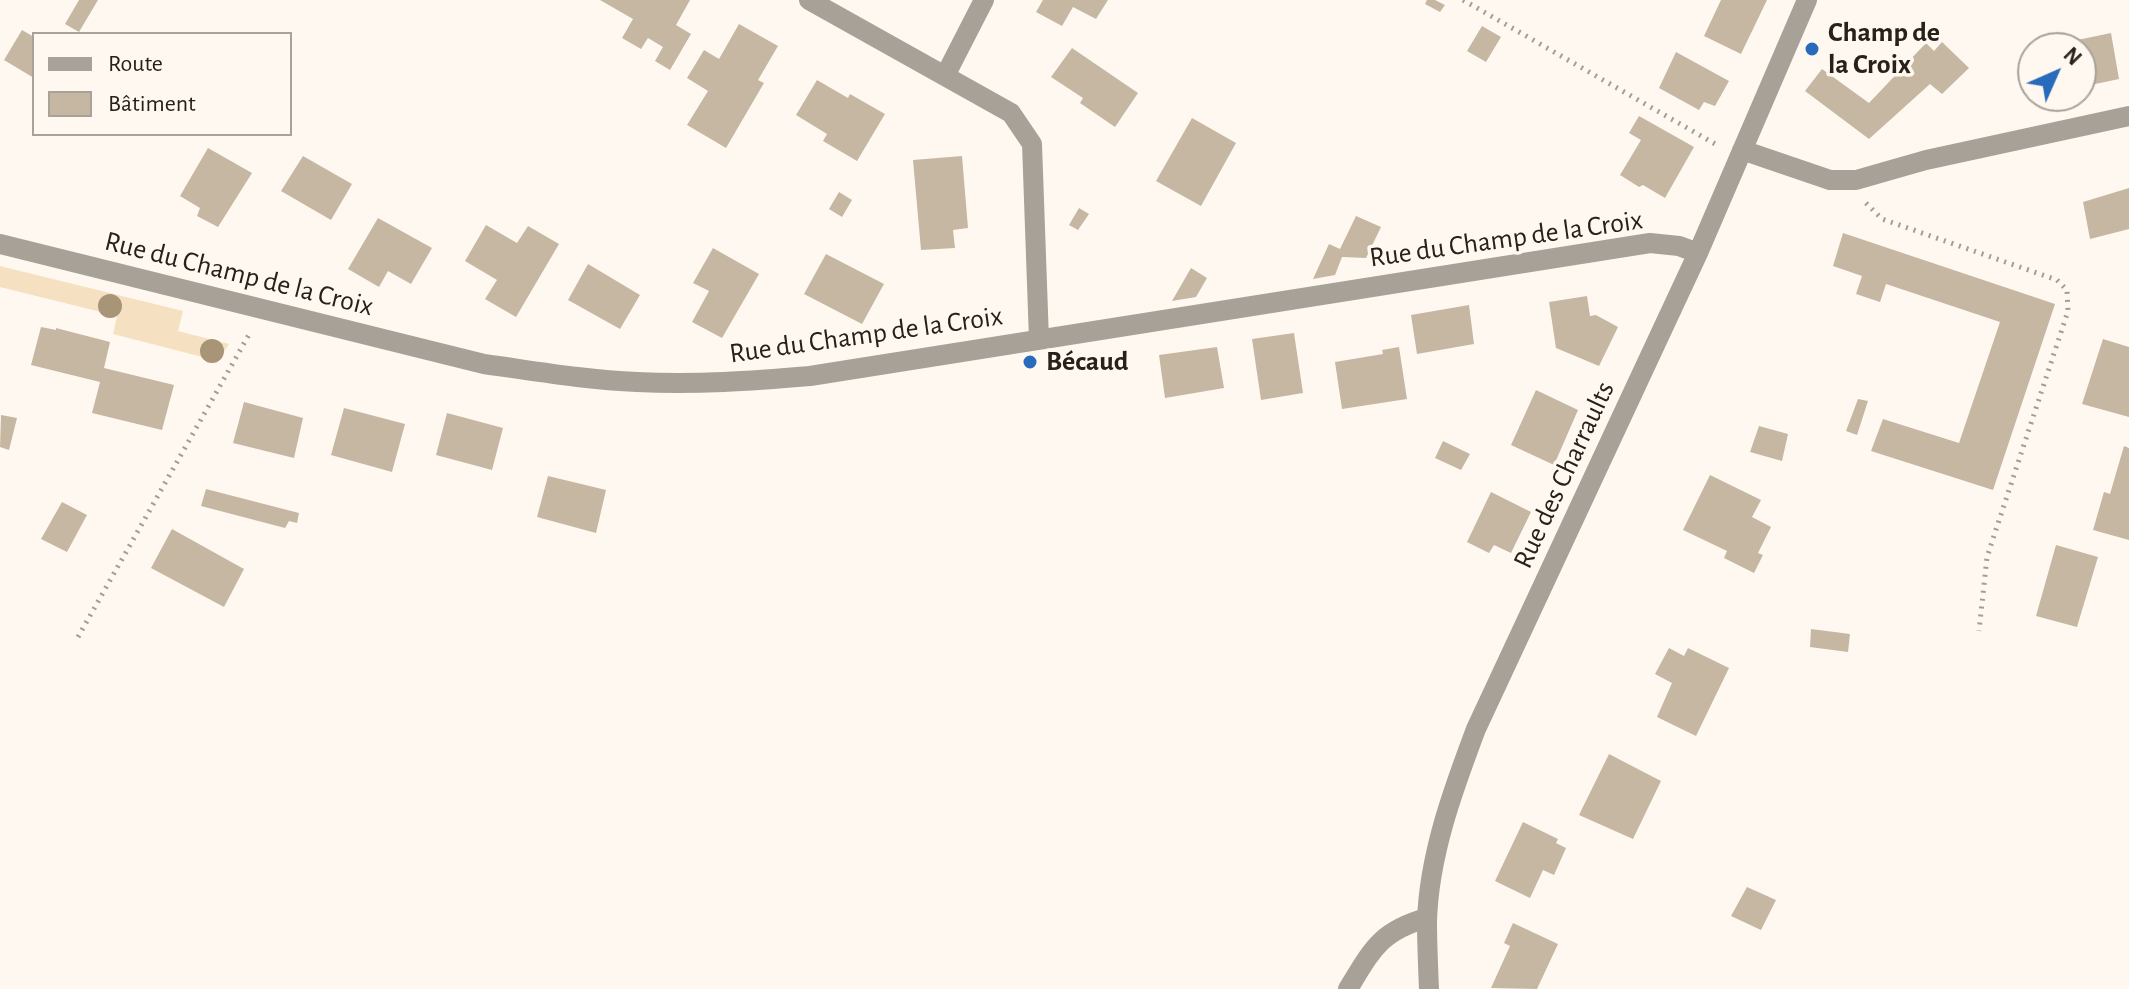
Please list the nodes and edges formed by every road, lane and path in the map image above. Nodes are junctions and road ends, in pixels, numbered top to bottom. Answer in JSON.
{"nodes":[{"id":1,"x":809,"y":0,"type":"edge"},
{"id":2,"x":984,"y":0,"type":"edge"},
{"id":3,"x":1463,"y":0,"type":"edge"},
{"id":4,"x":1807,"y":0,"type":"edge"},
{"id":5,"x":945,"y":76,"type":"junction"},
{"id":6,"x":2129,"y":116,"type":"edge"},
{"id":7,"x":1741,"y":154,"type":"junction"},
{"id":8,"x":1856,"y":180,"type":"junction"},
{"id":9,"x":0,"y":244,"type":"edge"},
{"id":10,"x":1698,"y":253,"type":"junction"},
{"id":11,"x":264,"y":309,"type":"junction"},
{"id":12,"x":1039,"y":340,"type":"junction"},
{"id":13,"x":1979,"y":631,"type":"dead end"},
{"id":14,"x":78,"y":637,"type":"dead end"},
{"id":15,"x":1427,"y":918,"type":"junction"},
{"id":16,"x":1348,"y":989,"type":"edge"},
{"id":17,"x":1429,"y":989,"type":"edge"}],
"edges":[{"from":1,"to":5,"type":"street"},
{"from":2,"to":5,"type":"street"},
{"from":3,"to":7,"type":"path"},
{"from":4,"to":7,"type":"street","name":"Rue des Charraults"},
{"from":5,"to":12,"type":"street"},
{"from":6,"to":8,"type":"street"},
{"from":7,"to":8,"type":"street"},
{"from":7,"to":10,"type":"street","name":"Rue des Charraults"},
{"from":8,"to":13,"type":"path"},
{"from":9,"to":11,"type":"street","name":"Rue du Champ de la Croix"},
{"from":10,"to":12,"type":"street","name":"Rue du Champ de la Croix"},
{"from":10,"to":15,"type":"street","name":"Rue des Charraults"},
{"from":11,"to":12,"type":"street","name":"Rue du Champ de la Croix"},
{"from":11,"to":14,"type":"path"},
{"from":15,"to":16,"type":"street"},
{"from":15,"to":17,"type":"street","name":"Rue des Charraults"}]}
